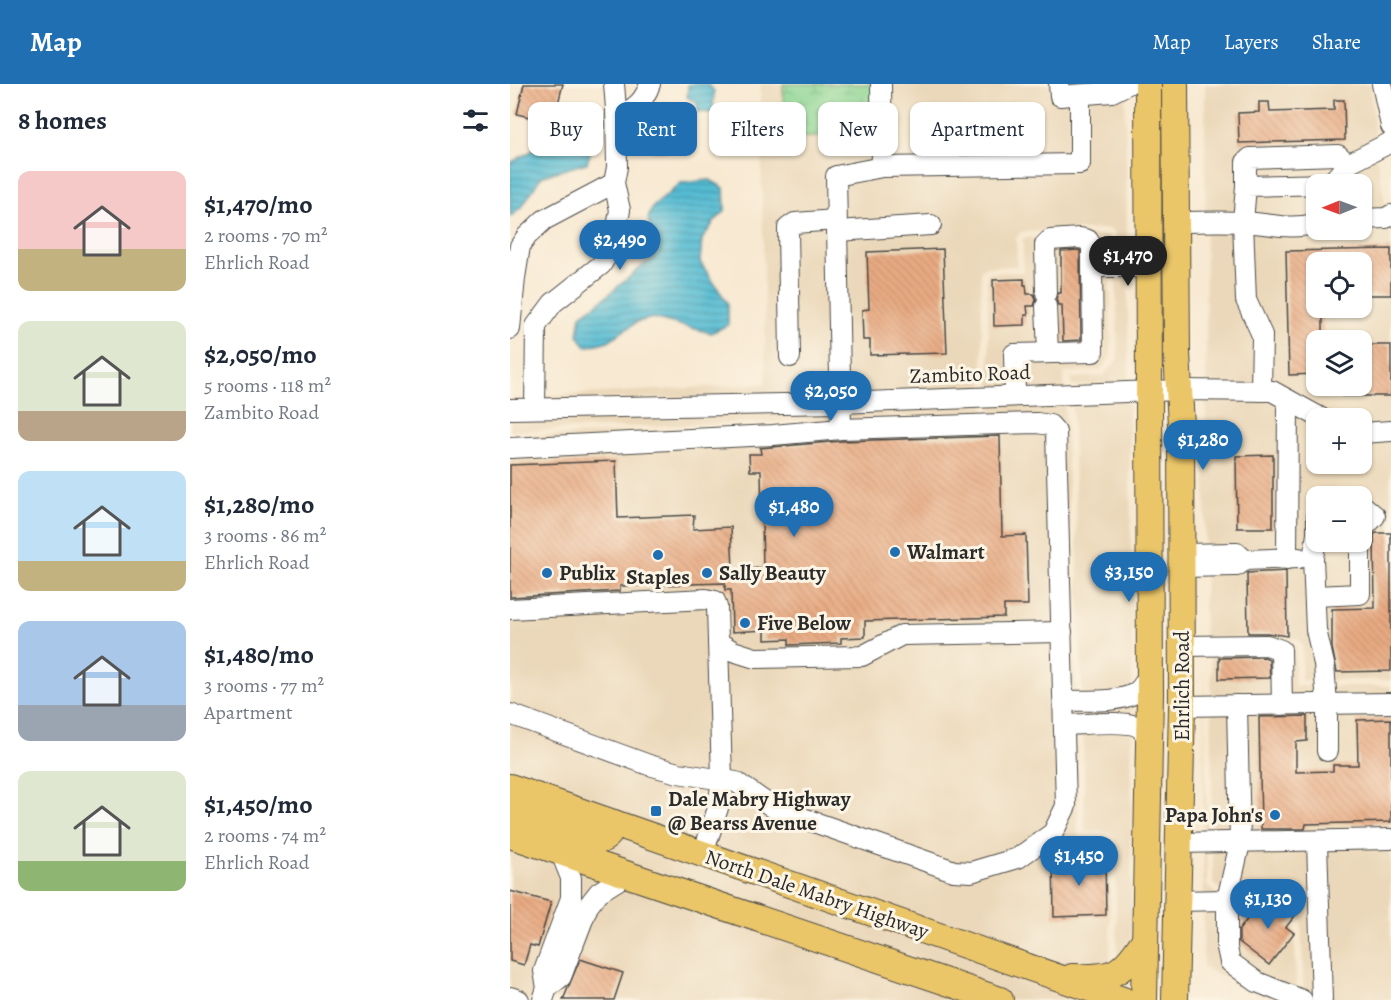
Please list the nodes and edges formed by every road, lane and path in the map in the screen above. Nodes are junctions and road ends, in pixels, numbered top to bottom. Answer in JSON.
{"nodes":[{"id":1,"x":614,"y":84,"type":"edge"},
{"id":2,"x":650,"y":84,"type":"edge"},
{"id":3,"x":881,"y":84,"type":"edge"},
{"id":4,"x":1059,"y":84,"type":"edge"},
{"id":5,"x":1128,"y":84,"type":"edge"},
{"id":6,"x":1148,"y":84,"type":"edge"},
{"id":7,"x":1175,"y":84,"type":"edge"},
{"id":8,"x":1382,"y":84,"type":"edge"},
{"id":9,"x":1080,"y":94,"type":"junction"},
{"id":10,"x":616,"y":102,"type":"edge"},
{"id":11,"x":641,"y":102,"type":"edge"},
{"id":12,"x":1391,"y":126,"type":"edge"},
{"id":13,"x":1391,"y":142,"type":"edge"},
{"id":14,"x":617,"y":156,"type":"edge"},
{"id":15,"x":1348,"y":164,"type":"junction"},
{"id":16,"x":882,"y":167,"type":"junction"},
{"id":17,"x":614,"y":183,"type":"junction"},
{"id":18,"x":1246,"y":186,"type":"junction"},
{"id":19,"x":1391,"y":215,"type":"edge"},
{"id":20,"x":1372,"y":219,"type":"edge"},
{"id":21,"x":1176,"y":222,"type":"junction"},
{"id":22,"x":1244,"y":222,"type":"junction"},
{"id":23,"x":931,"y":225,"type":"dead end"},
{"id":24,"x":836,"y":226,"type":"junction"},
{"id":25,"x":1306,"y":226,"type":"edge"},
{"id":26,"x":515,"y":252,"type":"edge"},
{"id":27,"x":1092,"y":267,"type":"junction"},
{"id":28,"x":1150,"y":267,"type":"junction"},
{"id":29,"x":510,"y":324,"type":"edge"},
{"id":30,"x":536,"y":326,"type":"junction"},
{"id":31,"x":510,"y":329,"type":"edge"},
{"id":32,"x":1048,"y":353,"type":"junction"},
{"id":33,"x":790,"y":357,"type":"dead end"},
{"id":34,"x":1179,"y":390,"type":"junction"},
{"id":35,"x":1150,"y":391,"type":"junction"},
{"id":36,"x":1261,"y":391,"type":"junction"},
{"id":37,"x":1015,"y":396,"type":"junction"},
{"id":38,"x":1288,"y":400,"type":"junction"},
{"id":39,"x":839,"y":403,"type":"junction"},
{"id":40,"x":535,"y":408,"type":"junction"},
{"id":41,"x":510,"y":409,"type":"edge"},
{"id":42,"x":1306,"y":410,"type":"edge"},
{"id":43,"x":841,"y":429,"type":"junction"},
{"id":44,"x":1391,"y":431,"type":"edge"},
{"id":45,"x":1372,"y":432,"type":"edge"},
{"id":46,"x":510,"y":448,"type":"edge"},
{"id":47,"x":1314,"y":552,"type":"edge"},
{"id":48,"x":1360,"y":552,"type":"edge"},
{"id":49,"x":1313,"y":558,"type":"junction"},
{"id":50,"x":1287,"y":559,"type":"junction"},
{"id":51,"x":1181,"y":561,"type":"junction"},
{"id":52,"x":1315,"y":596,"type":"junction"},
{"id":53,"x":510,"y":609,"type":"edge"},
{"id":54,"x":1062,"y":632,"type":"junction"},
{"id":55,"x":718,"y":642,"type":"junction"},
{"id":56,"x":1182,"y":645,"type":"junction"},
{"id":57,"x":1150,"y":670,"type":"junction"},
{"id":58,"x":1064,"y":701,"type":"junction"},
{"id":59,"x":1391,"y":703,"type":"edge"},
{"id":60,"x":1327,"y":704,"type":"junction"},
{"id":61,"x":1237,"y":705,"type":"junction"},
{"id":62,"x":1282,"y":705,"type":"junction"},
{"id":63,"x":1182,"y":706,"type":"junction"},
{"id":64,"x":510,"y":714,"type":"edge"},
{"id":65,"x":1065,"y":725,"type":"junction"},
{"id":66,"x":1150,"y":748,"type":"junction"},
{"id":67,"x":1326,"y":751,"type":"dead end"},
{"id":68,"x":722,"y":779,"type":"junction"},
{"id":69,"x":510,"y":787,"type":"edge"},
{"id":70,"x":510,"y":813,"type":"edge"},
{"id":71,"x":614,"y":823,"type":"junction"},
{"id":72,"x":510,"y":835,"type":"edge"},
{"id":73,"x":1391,"y":839,"type":"edge"},
{"id":74,"x":1317,"y":842,"type":"junction"},
{"id":75,"x":1179,"y":843,"type":"junction"},
{"id":76,"x":1240,"y":843,"type":"junction"},
{"id":77,"x":561,"y":853,"type":"junction"},
{"id":78,"x":704,"y":854,"type":"junction"},
{"id":79,"x":626,"y":874,"type":"junction"},
{"id":80,"x":1227,"y":900,"type":"junction"},
{"id":81,"x":1177,"y":901,"type":"junction"},
{"id":82,"x":1145,"y":939,"type":"junction"},
{"id":83,"x":1054,"y":976,"type":"junction"},
{"id":84,"x":545,"y":994,"type":"edge"},
{"id":85,"x":510,"y":997,"type":"edge"},
{"id":86,"x":991,"y":998,"type":"edge"},
{"id":87,"x":1295,"y":999,"type":"edge"},
{"id":88,"x":519,"y":1000,"type":"edge"},
{"id":89,"x":1123,"y":1000,"type":"edge"},
{"id":90,"x":1144,"y":1000,"type":"edge"},
{"id":91,"x":1175,"y":1000,"type":"edge"},
{"id":92,"x":1322,"y":1000,"type":"edge"}],
"edges":[{"from":1,"to":10,"type":"street"},
{"from":2,"to":11,"type":"street"},
{"from":3,"to":16,"type":"street"},
{"from":4,"to":9,"type":"street"},
{"from":5,"to":9,"type":"street"},
{"from":6,"to":28,"type":"main road","name":"Ehrlich Road"},
{"from":7,"to":21,"type":"main road","name":"Ehrlich Road"},
{"from":8,"to":12,"type":"street"},
{"from":9,"to":16,"type":"street"},
{"from":13,"to":15,"type":"street"},
{"from":14,"to":17,"type":"street"},
{"from":15,"to":18,"type":"street"},
{"from":15,"to":18,"type":"street"},
{"from":16,"to":24,"type":"street"},
{"from":17,"to":26,"type":"street"},
{"from":17,"to":30,"type":"street"},
{"from":18,"to":22,"type":"street"},
{"from":19,"to":20,"type":"street"},
{"from":21,"to":22,"type":"street"},
{"from":21,"to":34,"type":"main road","name":"Ehrlich Road"},
{"from":22,"to":25,"type":"street"},
{"from":22,"to":36,"type":"street"},
{"from":23,"to":24,"type":"street"},
{"from":24,"to":33,"type":"street"},
{"from":24,"to":39,"type":"street"},
{"from":26,"to":29,"type":"street"},
{"from":27,"to":28,"type":"street"},
{"from":27,"to":32,"type":"street"},
{"from":27,"to":32,"type":"street"},
{"from":28,"to":35,"type":"main road","name":"Ehrlich Road"},
{"from":29,"to":30,"type":"street"},
{"from":29,"to":31,"type":"street"},
{"from":30,"to":40,"type":"street"},
{"from":32,"to":37,"type":"street"},
{"from":34,"to":35,"type":"street","name":"Zambito Road"},
{"from":34,"to":36,"type":"street","name":"Zambito Road"},
{"from":34,"to":51,"type":"main road","name":"Ehrlich Road"},
{"from":35,"to":37,"type":"street","name":"Zambito Road"},
{"from":35,"to":57,"type":"main road","name":"Ehrlich Road"},
{"from":36,"to":38,"type":"street","name":"Zambito Road"},
{"from":37,"to":39,"type":"street","name":"Zambito Road"},
{"from":38,"to":42,"type":"street","name":"Zambito Road"},
{"from":38,"to":50,"type":"street"},
{"from":39,"to":40,"type":"street","name":"Zambito Road"},
{"from":39,"to":43,"type":"street"},
{"from":40,"to":41,"type":"street","name":"Zambito Road"},
{"from":43,"to":46,"type":"street"},
{"from":43,"to":54,"type":"street"},
{"from":44,"to":45,"type":"street"},
{"from":47,"to":49,"type":"street"},
{"from":48,"to":52,"type":"street"},
{"from":49,"to":50,"type":"street"},
{"from":49,"to":52,"type":"street"},
{"from":50,"to":51,"type":"street"},
{"from":51,"to":56,"type":"main road","name":"Ehrlich Road"},
{"from":52,"to":60,"type":"street"},
{"from":53,"to":55,"type":"street"},
{"from":54,"to":55,"type":"street"},
{"from":54,"to":58,"type":"street"},
{"from":55,"to":68,"type":"street"},
{"from":56,"to":62,"type":"street"},
{"from":56,"to":63,"type":"main road","name":"Ehrlich Road"},
{"from":57,"to":58,"type":"street"},
{"from":57,"to":66,"type":"main road","name":"Ehrlich Road"},
{"from":58,"to":65,"type":"street"},
{"from":59,"to":60,"type":"street"},
{"from":60,"to":62,"type":"street"},
{"from":60,"to":67,"type":"street"},
{"from":61,"to":62,"type":"street"},
{"from":61,"to":63,"type":"street"},
{"from":61,"to":76,"type":"street"},
{"from":63,"to":75,"type":"main road","name":"Ehrlich Road"},
{"from":64,"to":68,"type":"street"},
{"from":65,"to":66,"type":"street"},
{"from":65,"to":68,"type":"street"},
{"from":66,"to":82,"type":"main road","name":"Ehrlich Road"},
{"from":68,"to":78,"type":"street"},
{"from":69,"to":71,"type":"main road","name":"North Dale Mabry Highway"},
{"from":70,"to":71,"type":"main road"},
{"from":71,"to":78,"type":"main road","name":"North Dale Mabry Highway"},
{"from":72,"to":77,"type":"main road","name":"North Dale Mabry Highway"},
{"from":73,"to":74,"type":"street"},
{"from":74,"to":76,"type":"street"},
{"from":74,"to":92,"type":"street"},
{"from":75,"to":76,"type":"street"},
{"from":75,"to":81,"type":"main road","name":"Ehrlich Road"},
{"from":76,"to":80,"type":"street"},
{"from":77,"to":79,"type":"main road","name":"North Dale Mabry Highway"},
{"from":77,"to":84,"type":"street"},
{"from":78,"to":83,"type":"main road","name":"North Dale Mabry Highway"},
{"from":79,"to":84,"type":"street"},
{"from":79,"to":86,"type":"main road","name":"North Dale Mabry Highway"},
{"from":80,"to":81,"type":"street"},
{"from":80,"to":87,"type":"street"},
{"from":81,"to":91,"type":"main road","name":"Ehrlich Road"},
{"from":82,"to":83,"type":"main road"},
{"from":82,"to":90,"type":"main road","name":"Ehrlich Road"},
{"from":83,"to":89,"type":"main road","name":"North Dale Mabry Highway"},
{"from":85,"to":88,"type":"street"}]}
